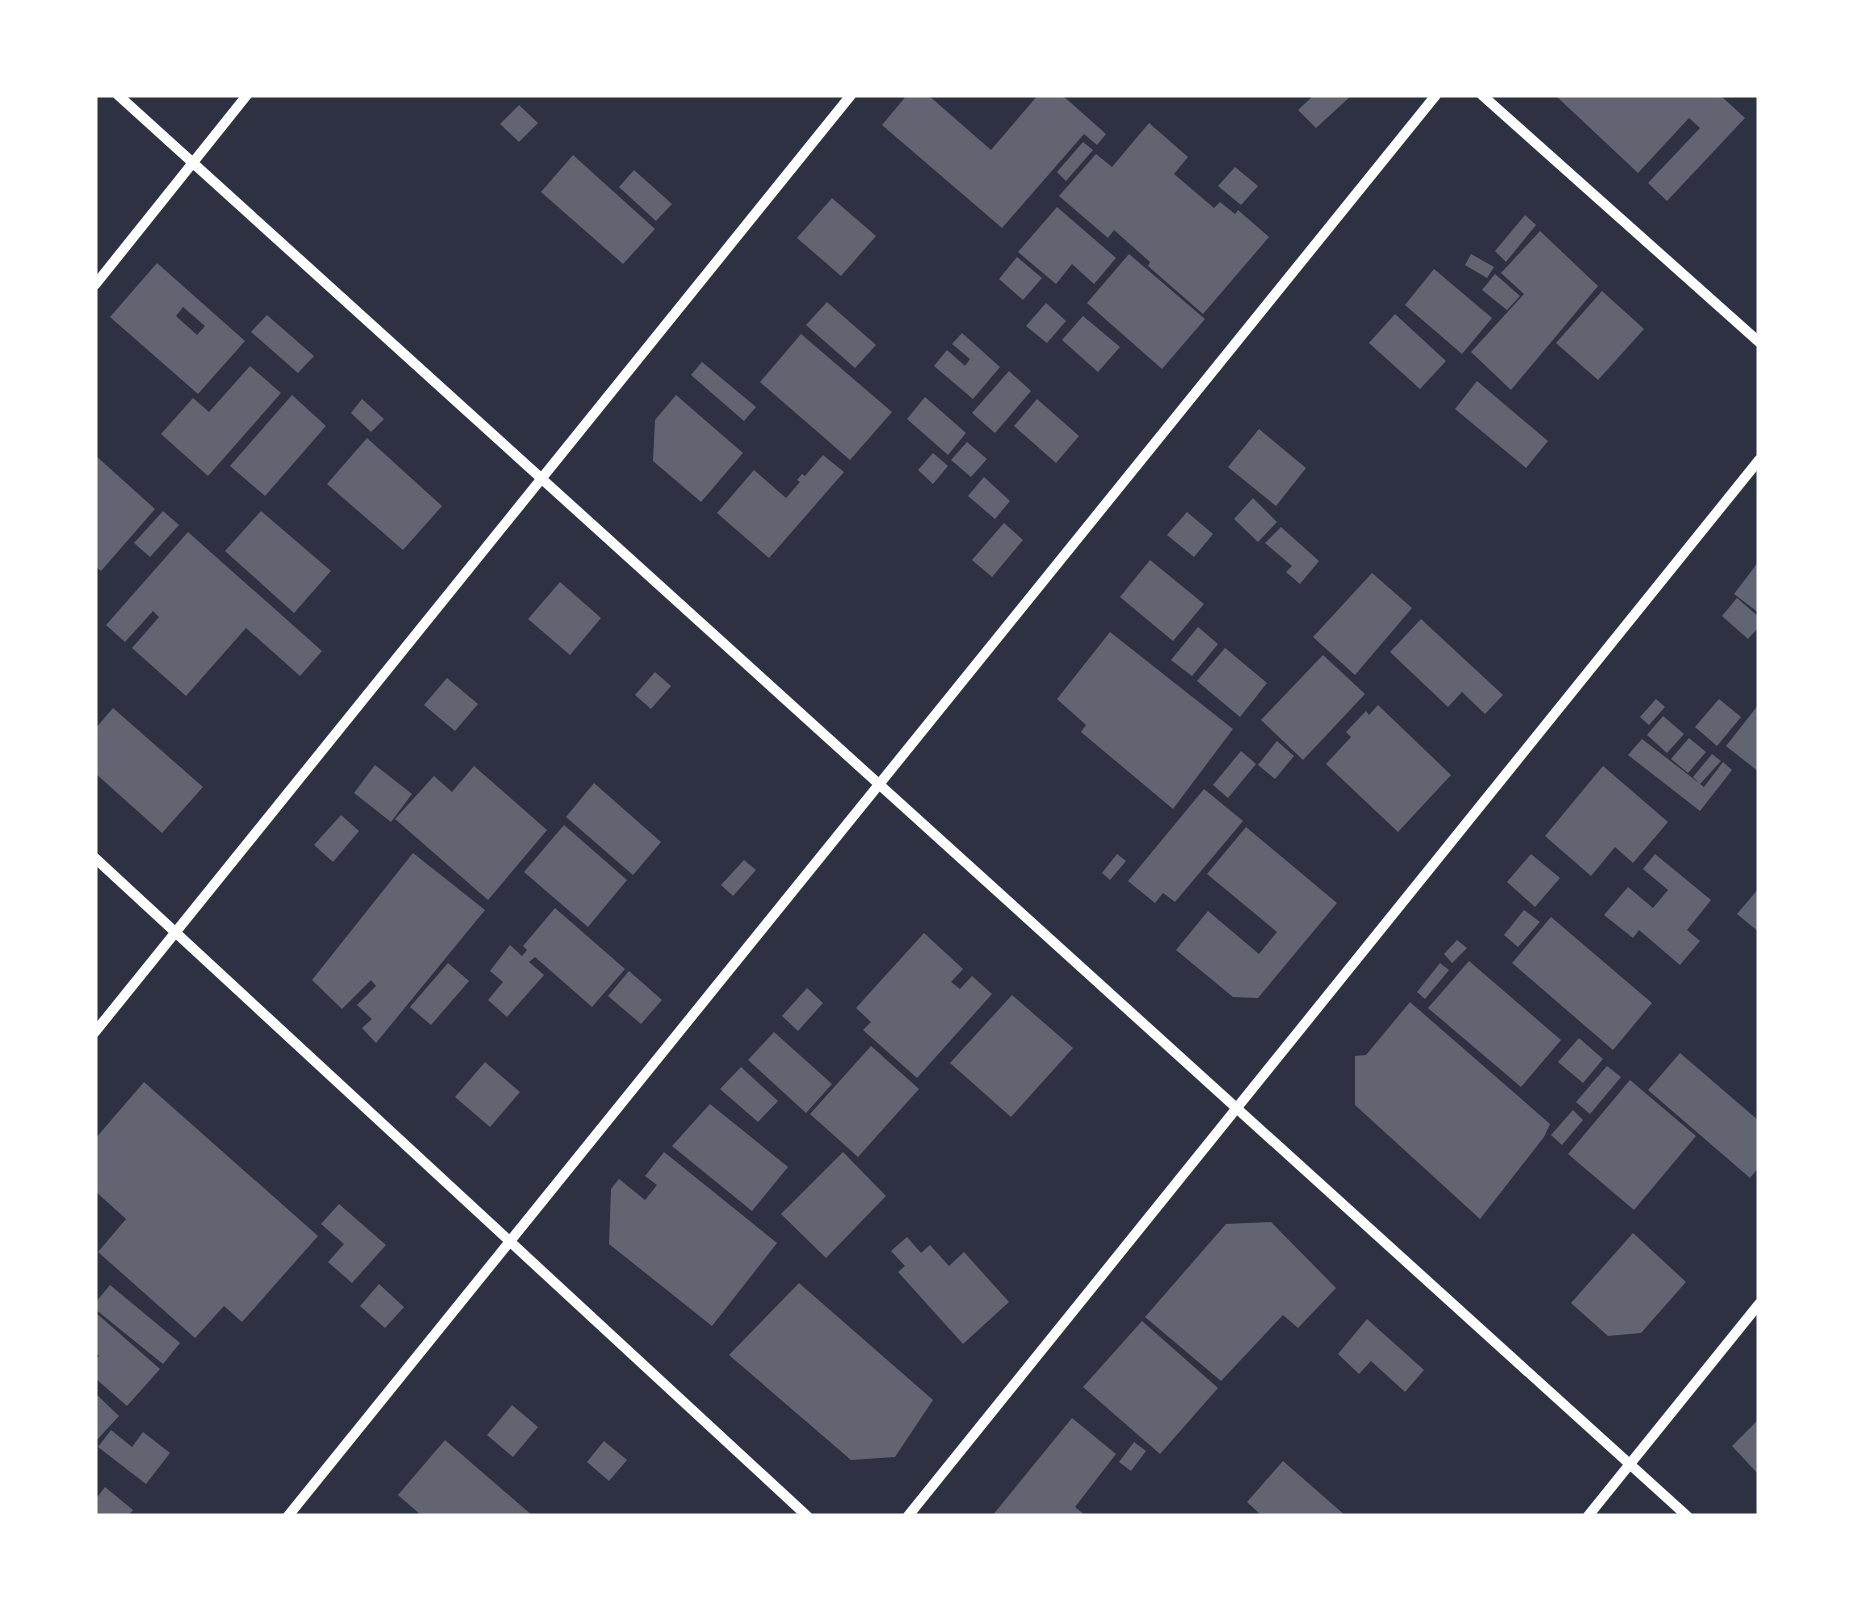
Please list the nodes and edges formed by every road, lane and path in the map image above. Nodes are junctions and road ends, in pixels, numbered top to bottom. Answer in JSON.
{"nodes":[{"id":1,"x":118,"y":95,"type":"edge"},
{"id":2,"x":247,"y":95,"type":"edge"},
{"id":3,"x":850,"y":95,"type":"edge"},
{"id":4,"x":1436,"y":95,"type":"edge"},
{"id":5,"x":1482,"y":95,"type":"edge"},
{"id":6,"x":192,"y":164,"type":"junction"},
{"id":7,"x":95,"y":285,"type":"edge"},
{"id":8,"x":1759,"y":342,"type":"edge"},
{"id":9,"x":1759,"y":460,"type":"edge"},
{"id":10,"x":542,"y":479,"type":"junction"},
{"id":11,"x":879,"y":784,"type":"junction"},
{"id":12,"x":95,"y":858,"type":"edge"},
{"id":13,"x":176,"y":932,"type":"junction"},
{"id":14,"x":95,"y":1032,"type":"edge"},
{"id":15,"x":1236,"y":1108,"type":"junction"},
{"id":16,"x":510,"y":1242,"type":"junction"},
{"id":17,"x":1759,"y":1304,"type":"edge"},
{"id":18,"x":1630,"y":1464,"type":"junction"},
{"id":19,"x":288,"y":1516,"type":"edge"},
{"id":20,"x":807,"y":1516,"type":"edge"},
{"id":21,"x":908,"y":1516,"type":"edge"},
{"id":22,"x":1588,"y":1516,"type":"edge"},
{"id":23,"x":1687,"y":1516,"type":"edge"}],
"edges":[{"from":1,"to":6,"type":"street"},
{"from":2,"to":6,"type":"street"},
{"from":3,"to":10,"type":"street"},
{"from":4,"to":11,"type":"street"},
{"from":5,"to":8,"type":"street"},
{"from":6,"to":7,"type":"street"},
{"from":6,"to":10,"type":"street"},
{"from":9,"to":15,"type":"street"},
{"from":10,"to":11,"type":"street"},
{"from":10,"to":13,"type":"street"},
{"from":11,"to":15,"type":"street"},
{"from":11,"to":16,"type":"street"},
{"from":12,"to":13,"type":"street"},
{"from":13,"to":14,"type":"street"},
{"from":13,"to":16,"type":"street"},
{"from":15,"to":18,"type":"street"},
{"from":15,"to":21,"type":"street"},
{"from":16,"to":19,"type":"street"},
{"from":16,"to":20,"type":"street"},
{"from":17,"to":18,"type":"street"},
{"from":18,"to":22,"type":"street"},
{"from":18,"to":23,"type":"street"}]}
